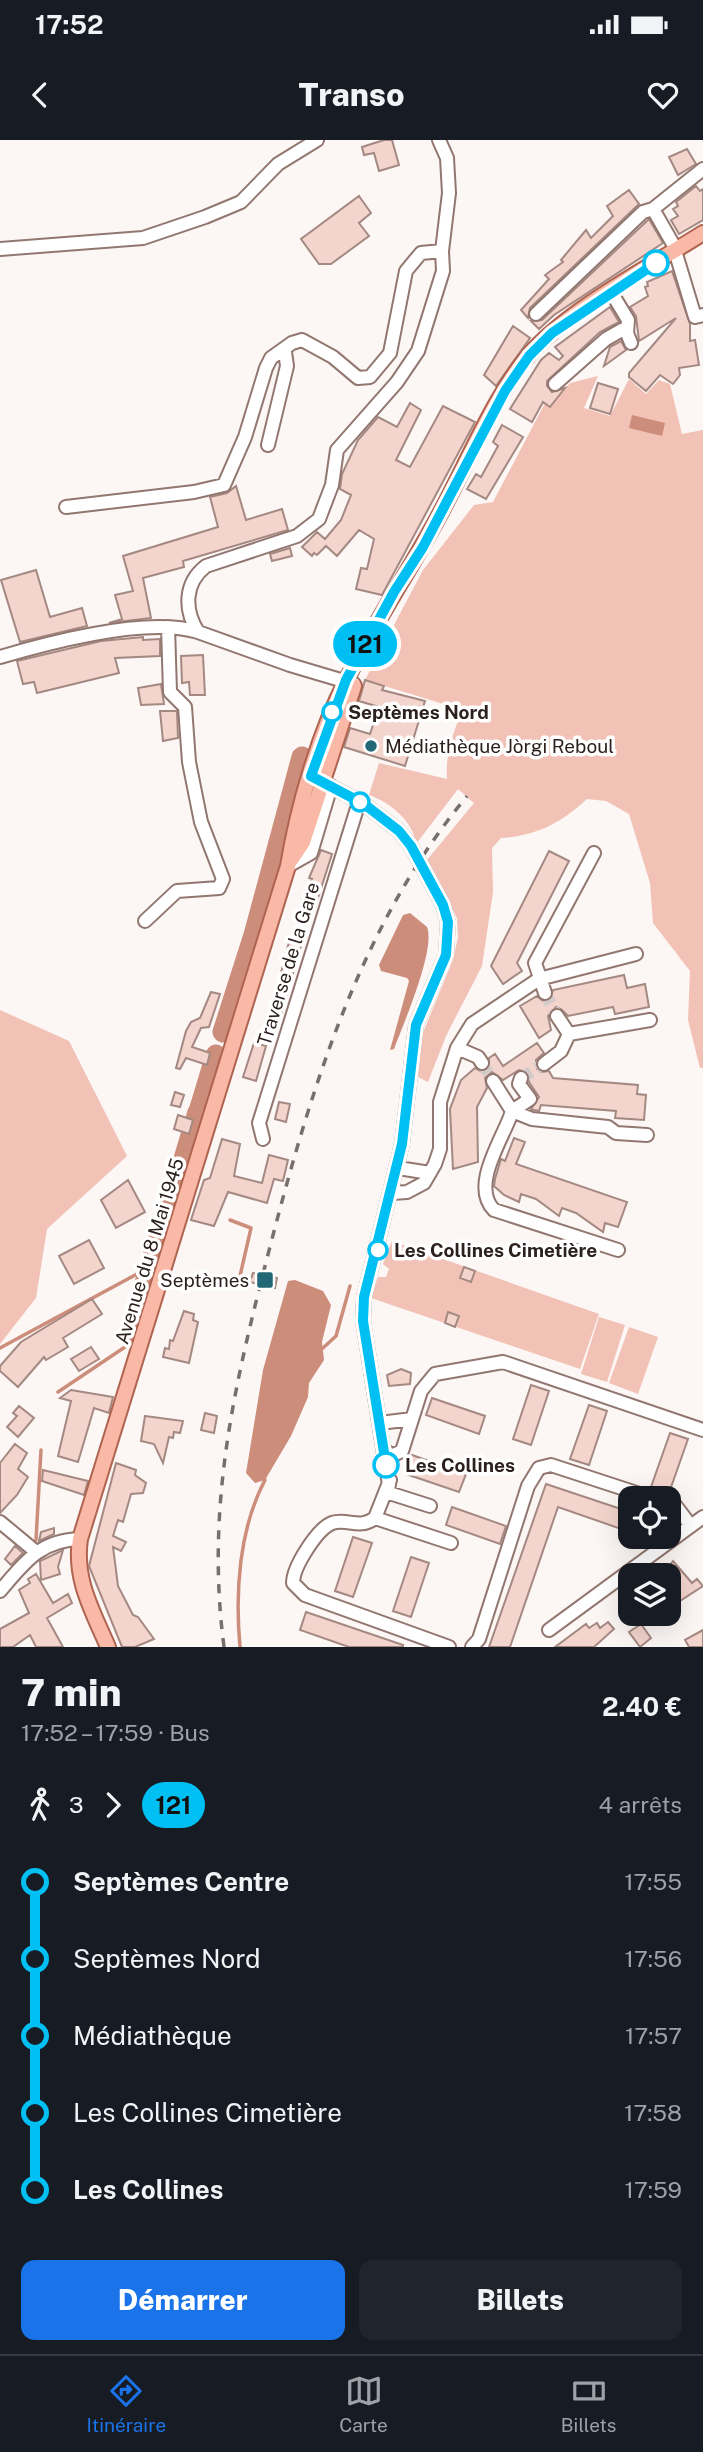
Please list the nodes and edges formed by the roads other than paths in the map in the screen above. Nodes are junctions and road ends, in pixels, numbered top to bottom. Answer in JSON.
{"nodes":[{"id":1,"x":317,"y":140,"type":"edge"},
{"id":2,"x":439,"y":140,"type":"edge"},
{"id":3,"x":703,"y":169,"type":"edge"},
{"id":4,"x":653,"y":209,"type":"junction"},
{"id":5,"x":703,"y":233,"type":"edge"},
{"id":6,"x":0,"y":249,"type":"edge"},
{"id":7,"x":442,"y":251,"type":"junction"},
{"id":8,"x":675,"y":251,"type":"junction"},
{"id":9,"x":611,"y":292,"type":"junction"},
{"id":10,"x":536,"y":314,"type":"dead end"},
{"id":11,"x":699,"y":316,"type":"edge"},
{"id":12,"x":627,"y":327,"type":"junction"},
{"id":13,"x":631,"y":343,"type":"dead end"},
{"id":14,"x":285,"y":352,"type":"junction"},
{"id":15,"x":555,"y":384,"type":"dead end"},
{"id":16,"x":268,"y":445,"type":"dead end"},
{"id":17,"x":66,"y":507,"type":"dead end"},
{"id":18,"x":168,"y":627,"type":"junction"},
{"id":19,"x":198,"y":632,"type":"junction"},
{"id":20,"x":0,"y":657,"type":"edge"},
{"id":21,"x":350,"y":682,"type":"junction"},
{"id":22,"x":321,"y":781,"type":"junction"},
{"id":23,"x":359,"y":802,"type":"junction"},
{"id":24,"x":594,"y":853,"type":"dead end"},
{"id":25,"x":288,"y":866,"type":"junction"},
{"id":26,"x":145,"y":921,"type":"dead end"},
{"id":27,"x":636,"y":954,"type":"dead end"},
{"id":28,"x":540,"y":979,"type":"junction"},
{"id":29,"x":545,"y":993,"type":"tunnel mouth"},
{"id":30,"x":557,"y":1016,"type":"tunnel mouth"},
{"id":31,"x":650,"y":1020,"type":"dead end"},
{"id":32,"x":569,"y":1034,"type":"junction"},
{"id":33,"x":457,"y":1048,"type":"junction"},
{"id":34,"x":482,"y":1063,"type":"tunnel mouth"},
{"id":35,"x":544,"y":1064,"type":"tunnel mouth"},
{"id":36,"x":521,"y":1078,"type":"dead end"},
{"id":37,"x":494,"y":1081,"type":"tunnel mouth"},
{"id":38,"x":512,"y":1111,"type":"junction"},
{"id":39,"x":647,"y":1135,"type":"dead end"},
{"id":40,"x":263,"y":1139,"type":"dead end"},
{"id":41,"x":398,"y":1168,"type":"junction"},
{"id":42,"x":430,"y":1172,"type":"junction"},
{"id":43,"x":392,"y":1193,"type":"junction"},
{"id":44,"x":618,"y":1250,"type":"dead end"},
{"id":45,"x":412,"y":1419,"type":"junction"},
{"id":46,"x":380,"y":1423,"type":"junction"},
{"id":47,"x":703,"y":1430,"type":"edge"},
{"id":48,"x":384,"y":1449,"type":"junction"},
{"id":49,"x":398,"y":1455,"type":"junction"},
{"id":50,"x":618,"y":1487,"type":"edge"},
{"id":51,"x":387,"y":1489,"type":"junction"},
{"id":52,"x":430,"y":1506,"type":"dead end"},
{"id":53,"x":681,"y":1514,"type":"edge"},
{"id":54,"x":703,"y":1517,"type":"edge"},
{"id":55,"x":375,"y":1518,"type":"junction"},
{"id":56,"x":0,"y":1522,"type":"edge"},
{"id":57,"x":691,"y":1526,"type":"junction"},
{"id":58,"x":80,"y":1539,"type":"junction"},
{"id":59,"x":451,"y":1543,"type":"dead end"},
{"id":60,"x":35,"y":1551,"type":"junction"},
{"id":61,"x":0,"y":1591,"type":"edge"},
{"id":62,"x":549,"y":1629,"type":"dead end"},
{"id":63,"x":108,"y":1647,"type":"edge"},
{"id":64,"x":449,"y":1647,"type":"edge"},
{"id":65,"x":472,"y":1647,"type":"edge"}],
"edges":[{"from":1,"to":6,"type":"street"},
{"from":2,"to":7,"type":"street"},
{"from":3,"to":4,"type":"street"},
{"from":4,"to":8,"type":"street"},
{"from":4,"to":10,"type":"street"},
{"from":5,"to":8,"type":"main road","name":"Avenue du 8 Mai 1945"},
{"from":7,"to":14,"type":"street"},
{"from":7,"to":19,"type":"street"},
{"from":8,"to":9,"type":"main road","name":"Avenue du 8 Mai 1945"},
{"from":8,"to":11,"type":"street"},
{"from":9,"to":12,"type":"street"},
{"from":9,"to":21,"type":"main road","name":"Avenue du 8 Mai 1945"},
{"from":12,"to":13,"type":"street"},
{"from":12,"to":15,"type":"street"},
{"from":14,"to":16,"type":"street"},
{"from":14,"to":17,"type":"street"},
{"from":18,"to":19,"type":"street"},
{"from":18,"to":20,"type":"street"},
{"from":18,"to":26,"type":"street"},
{"from":19,"to":21,"type":"street"},
{"from":21,"to":22,"type":"main road","name":"Avenue du 8 Mai 1945"},
{"from":22,"to":23,"type":"street"},
{"from":22,"to":25,"type":"main road","name":"Avenue du 8 Mai 1945"},
{"from":22,"to":25,"type":"street"},
{"from":23,"to":40,"type":"street","name":"Traverse de la Gare"},
{"from":23,"to":41,"type":"street"},
{"from":24,"to":28,"type":"street"},
{"from":25,"to":58,"type":"main road","name":"Avenue du 8 Mai 1945"},
{"from":27,"to":28,"type":"street"},
{"from":28,"to":29,"type":"street"},
{"from":28,"to":33,"type":"street"},
{"from":30,"to":32,"type":"street"},
{"from":31,"to":32,"type":"street"},
{"from":32,"to":35,"type":"street"},
{"from":33,"to":34,"type":"street"},
{"from":33,"to":42,"type":"street"},
{"from":36,"to":38,"type":"street"},
{"from":37,"to":38,"type":"street"},
{"from":38,"to":39,"type":"street"},
{"from":38,"to":44,"type":"street"},
{"from":41,"to":42,"type":"street"},
{"from":41,"to":43,"type":"street"},
{"from":42,"to":43,"type":"street"},
{"from":43,"to":46,"type":"street"},
{"from":45,"to":46,"type":"street"},
{"from":45,"to":47,"type":"street"},
{"from":45,"to":49,"type":"street"},
{"from":46,"to":48,"type":"street"},
{"from":48,"to":49,"type":"street"},
{"from":48,"to":51,"type":"street"},
{"from":49,"to":51,"type":"street"},
{"from":50,"to":65,"type":"street"},
{"from":51,"to":52,"type":"street"},
{"from":51,"to":55,"type":"street"},
{"from":53,"to":57,"type":"street"},
{"from":54,"to":57,"type":"street"},
{"from":55,"to":59,"type":"street"},
{"from":55,"to":64,"type":"street"},
{"from":56,"to":60,"type":"street"},
{"from":57,"to":62,"type":"street"},
{"from":58,"to":60,"type":"street"},
{"from":58,"to":63,"type":"main road","name":"Avenue du 8 Mai 1945"},
{"from":60,"to":61,"type":"street"}]}
